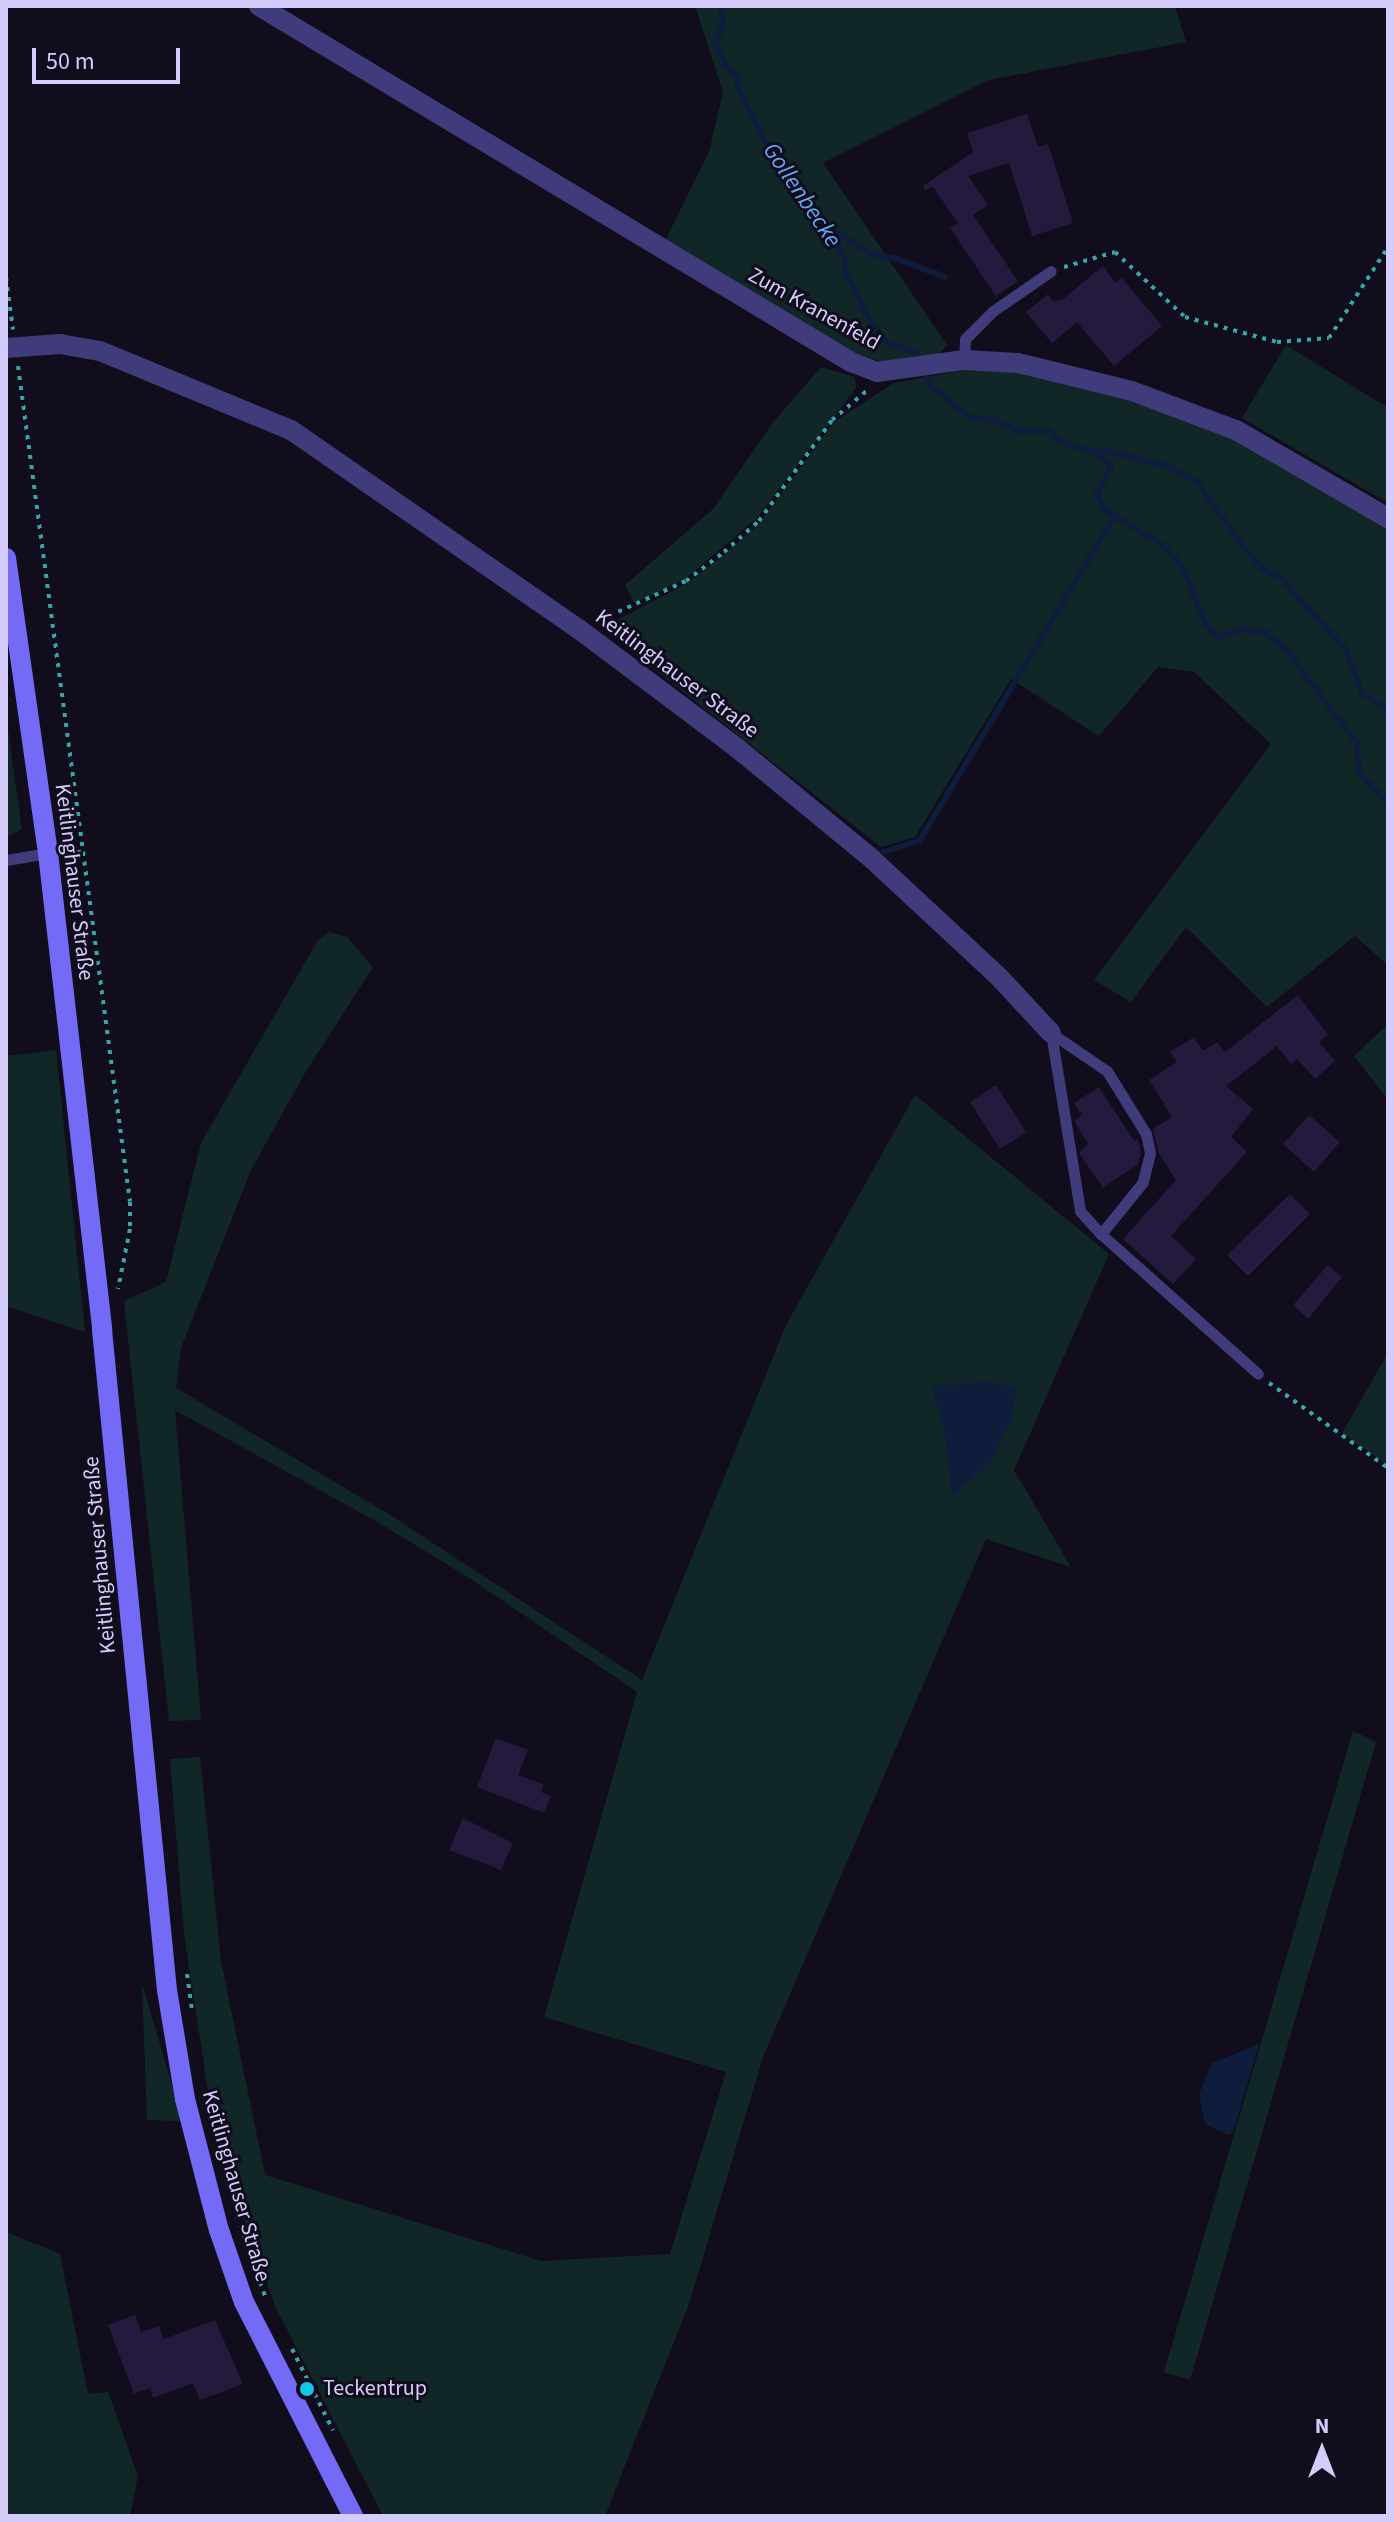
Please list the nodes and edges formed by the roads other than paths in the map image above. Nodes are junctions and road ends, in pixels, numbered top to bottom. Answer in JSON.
{"nodes":[{"id":1,"x":259,"y":6,"type":"edge"},
{"id":2,"x":1051,"y":271,"type":"road end"},
{"id":3,"x":11,"y":347,"type":"edge"},
{"id":4,"x":964,"y":360,"type":"junction"},
{"id":5,"x":1388,"y":518,"type":"edge"},
{"id":6,"x":6,"y":558,"type":"edge"},
{"id":7,"x":48,"y":853,"type":"junction"},
{"id":8,"x":6,"y":860,"type":"edge"},
{"id":9,"x":1051,"y":1033,"type":"junction"},
{"id":10,"x":1101,"y":1234,"type":"junction"},
{"id":11,"x":1258,"y":1374,"type":"road end"},
{"id":12,"x":353,"y":2516,"type":"edge"}],
"edges":[{"from":1,"to":4,"type":"street","name":"Zum Kranenfeld"},
{"from":2,"to":4,"type":"lane"},
{"from":3,"to":9,"type":"street","name":"Keitlinghauser Straße"},
{"from":4,"to":5,"type":"street","name":"Zum Kranenfeld"},
{"from":6,"to":7,"type":"main road","name":"Keitlinghauser Straße"},
{"from":7,"to":8,"type":"lane"},
{"from":7,"to":12,"type":"main road","name":"Keitlinghauser Straße"},
{"from":9,"to":10,"type":"lane"},
{"from":9,"to":10,"type":"lane"},
{"from":10,"to":11,"type":"lane"}]}
